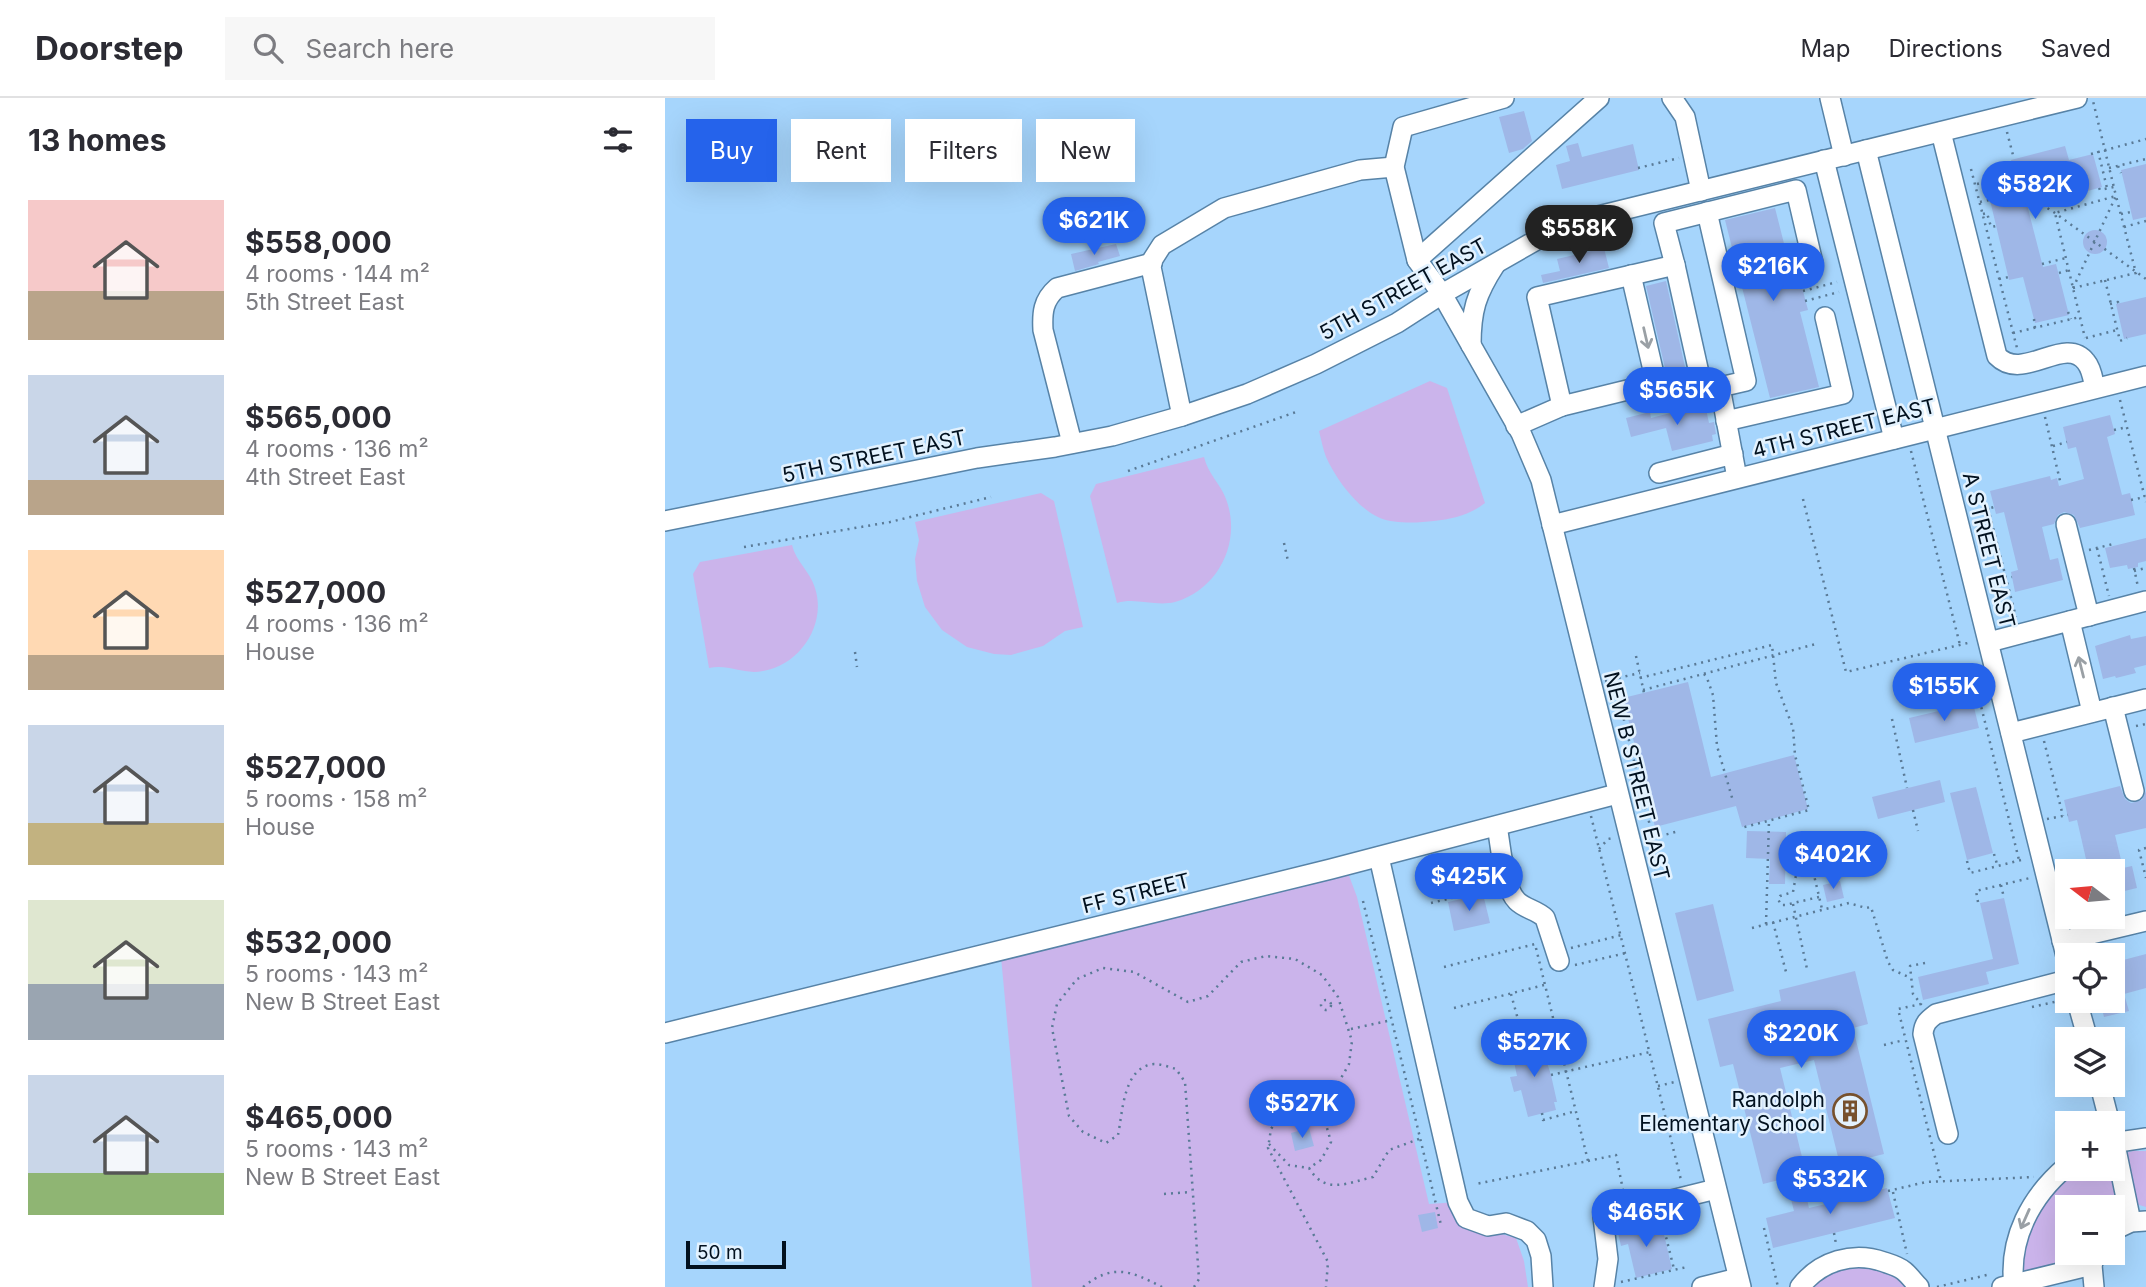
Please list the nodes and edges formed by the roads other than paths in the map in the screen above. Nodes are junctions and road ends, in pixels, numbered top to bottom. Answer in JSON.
{"nodes":[{"id":1,"x":1504,"y":98,"type":"edge"},
{"id":2,"x":1599,"y":98,"type":"edge"},
{"id":3,"x":1672,"y":98,"type":"edge"},
{"id":4,"x":1830,"y":98,"type":"edge"},
{"id":5,"x":2077,"y":98,"type":"edge"},
{"id":6,"x":1941,"y":132,"type":"junction"},
{"id":7,"x":1866,"y":150,"type":"junction"},
{"id":8,"x":1844,"y":156,"type":"junction"},
{"id":9,"x":1824,"y":160,"type":"junction"},
{"id":10,"x":1394,"y":167,"type":"junction"},
{"id":11,"x":1701,"y":191,"type":"junction"},
{"id":12,"x":1707,"y":212,"type":"junction"},
{"id":13,"x":1417,"y":260,"type":"junction"},
{"id":14,"x":1814,"y":262,"type":"dead end"},
{"id":15,"x":1152,"y":263,"type":"junction"},
{"id":16,"x":1496,"y":263,"type":"junction"},
{"id":17,"x":1675,"y":265,"type":"junction"},
{"id":18,"x":1631,"y":275,"type":"junction"},
{"id":19,"x":1442,"y":294,"type":"junction"},
{"id":20,"x":1825,"y":317,"type":"dead end"},
{"id":21,"x":1471,"y":346,"type":"junction"},
{"id":22,"x":2146,"y":376,"type":"edge"},
{"id":23,"x":2095,"y":388,"type":"junction"},
{"id":24,"x":1711,"y":389,"type":"junction"},
{"id":25,"x":1658,"y":392,"type":"junction"},
{"id":26,"x":1562,"y":406,"type":"junction"},
{"id":27,"x":1182,"y":416,"type":"junction"},
{"id":28,"x":1726,"y":421,"type":"junction"},
{"id":29,"x":1516,"y":426,"type":"junction"},
{"id":30,"x":1935,"y":428,"type":"junction"},
{"id":31,"x":1901,"y":437,"type":"junction"},
{"id":32,"x":1072,"y":443,"type":"junction"},
{"id":33,"x":1733,"y":454,"type":"junction"},
{"id":34,"x":1659,"y":473,"type":"dead end"},
{"id":35,"x":1737,"y":478,"type":"junction"},
{"id":36,"x":665,"y":521,"type":"edge"},
{"id":37,"x":2066,"y":524,"type":"dead end"},
{"id":38,"x":1552,"y":525,"type":"junction"},
{"id":39,"x":2142,"y":594,"type":"edge"},
{"id":40,"x":2080,"y":619,"type":"junction"},
{"id":41,"x":1988,"y":640,"type":"junction"},
{"id":42,"x":2146,"y":699,"type":"edge"},
{"id":43,"x":2113,"y":707,"type":"junction"},
{"id":44,"x":2092,"y":712,"type":"junction"},
{"id":45,"x":2011,"y":733,"type":"junction"},
{"id":46,"x":2134,"y":791,"type":"dead end"},
{"id":47,"x":1617,"y":794,"type":"junction"},
{"id":48,"x":1497,"y":826,"type":"junction"},
{"id":49,"x":1379,"y":856,"type":"junction"},
{"id":50,"x":1504,"y":863,"type":"junction"},
{"id":51,"x":1433,"y":880,"type":"dead end"},
{"id":52,"x":2146,"y":921,"type":"edge"},
{"id":53,"x":2063,"y":943,"type":"edge"},
{"id":54,"x":2087,"y":943,"type":"edge"},
{"id":55,"x":1555,"y":959,"type":"road end"},
{"id":56,"x":2055,"y":984,"type":"edge"},
{"id":57,"x":665,"y":1033,"type":"edge"},
{"id":58,"x":1948,"y":1134,"type":"dead end"},
{"id":59,"x":2125,"y":1136,"type":"edge"},
{"id":60,"x":2146,"y":1138,"type":"edge"},
{"id":61,"x":2125,"y":1176,"type":"edge"},
{"id":62,"x":2055,"y":1177,"type":"edge"},
{"id":63,"x":1716,"y":1189,"type":"junction"},
{"id":64,"x":2138,"y":1221,"type":"edge"},
{"id":65,"x":2075,"y":1265,"type":"edge"},
{"id":66,"x":2094,"y":1265,"type":"edge"},
{"id":67,"x":1739,"y":1283,"type":"edge"},
{"id":68,"x":2009,"y":1286,"type":"edge"},
{"id":69,"x":1543,"y":1287,"type":"edge"},
{"id":70,"x":1604,"y":1287,"type":"edge"},
{"id":71,"x":1702,"y":1287,"type":"edge"},
{"id":72,"x":1800,"y":1287,"type":"edge"},
{"id":73,"x":1919,"y":1287,"type":"edge"},
{"id":74,"x":2094,"y":1287,"type":"edge"}],
"edges":[{"from":1,"to":10,"type":"street"},
{"from":2,"to":13,"type":"street"},
{"from":3,"to":11,"type":"street"},
{"from":4,"to":8,"type":"street"},
{"from":5,"to":6,"type":"street","name":"5TH STREET EAST"},
{"from":6,"to":7,"type":"street","name":"5TH STREET EAST"},
{"from":6,"to":23,"type":"street"},
{"from":7,"to":8,"type":"street","name":"5TH STREET EAST"},
{"from":7,"to":30,"type":"street","name":"A STREET EAST"},
{"from":8,"to":9,"type":"street","name":"5TH STREET EAST"},
{"from":9,"to":11,"type":"street","name":"5TH STREET EAST"},
{"from":9,"to":31,"type":"street"},
{"from":10,"to":13,"type":"street"},
{"from":10,"to":15,"type":"street"},
{"from":11,"to":16,"type":"street","name":"5TH STREET EAST"},
{"from":12,"to":14,"type":"street"},
{"from":12,"to":17,"type":"street"},
{"from":12,"to":24,"type":"street"},
{"from":13,"to":19,"type":"street","name":"NEW B STREET EAST"},
{"from":15,"to":27,"type":"street"},
{"from":15,"to":32,"type":"street"},
{"from":16,"to":19,"type":"street","name":"5TH STREET EAST"},
{"from":16,"to":21,"type":"street"},
{"from":17,"to":18,"type":"street"},
{"from":17,"to":24,"type":"street"},
{"from":18,"to":25,"type":"street","one_way":true},
{"from":18,"to":26,"type":"street"},
{"from":19,"to":21,"type":"street","name":"NEW B STREET EAST"},
{"from":19,"to":27,"type":"street","name":"5TH STREET EAST"},
{"from":20,"to":28,"type":"street"},
{"from":21,"to":29,"type":"street","name":"NEW B STREET EAST"},
{"from":22,"to":23,"type":"street","name":"4TH STREET EAST"},
{"from":23,"to":30,"type":"street","name":"4TH STREET EAST"},
{"from":24,"to":25,"type":"street"},
{"from":24,"to":28,"type":"street"},
{"from":25,"to":26,"type":"street"},
{"from":26,"to":29,"type":"street"},
{"from":27,"to":32,"type":"street","name":"5TH STREET EAST"},
{"from":28,"to":33,"type":"street"},
{"from":29,"to":38,"type":"street","name":"NEW B STREET EAST"},
{"from":30,"to":31,"type":"street","name":"4TH STREET EAST"},
{"from":30,"to":41,"type":"street","name":"A STREET EAST"},
{"from":31,"to":35,"type":"street","name":"4TH STREET EAST"},
{"from":32,"to":36,"type":"street","name":"5TH STREET EAST"},
{"from":33,"to":34,"type":"street"},
{"from":33,"to":35,"type":"street"},
{"from":35,"to":38,"type":"street","name":"4TH STREET EAST"},
{"from":37,"to":40,"type":"street"},
{"from":38,"to":47,"type":"street","name":"NEW B STREET EAST"},
{"from":39,"to":40,"type":"street"},
{"from":40,"to":41,"type":"street"},
{"from":44,"to":40,"type":"street","one_way":true},
{"from":41,"to":45,"type":"street","name":"A STREET EAST"},
{"from":42,"to":43,"type":"street"},
{"from":43,"to":44,"type":"street"},
{"from":43,"to":46,"type":"street"},
{"from":44,"to":45,"type":"street"},
{"from":45,"to":53,"type":"street","name":"A STREET EAST"},
{"from":47,"to":48,"type":"street","name":"FF STREET"},
{"from":47,"to":63,"type":"street","name":"NEW B STREET EAST"},
{"from":48,"to":49,"type":"street","name":"FF STREET"},
{"from":48,"to":50,"type":"street"},
{"from":49,"to":57,"type":"street","name":"FF STREET"},
{"from":49,"to":69,"type":"street"},
{"from":50,"to":51,"type":"street"},
{"from":50,"to":55,"type":"street"},
{"from":52,"to":54,"type":"street"},
{"from":56,"to":58,"type":"street"},
{"from":59,"to":60,"type":"street"},
{"from":61,"to":64,"type":"street"},
{"from":62,"to":68,"type":"street","one_way":true},
{"from":63,"to":67,"type":"street","name":"NEW B STREET EAST"},
{"from":63,"to":70,"type":"street"},
{"from":65,"to":68,"type":"street"},
{"from":66,"to":74,"type":"street"},
{"from":67,"to":71,"type":"street"},
{"from":72,"to":73,"type":"street"}]}
